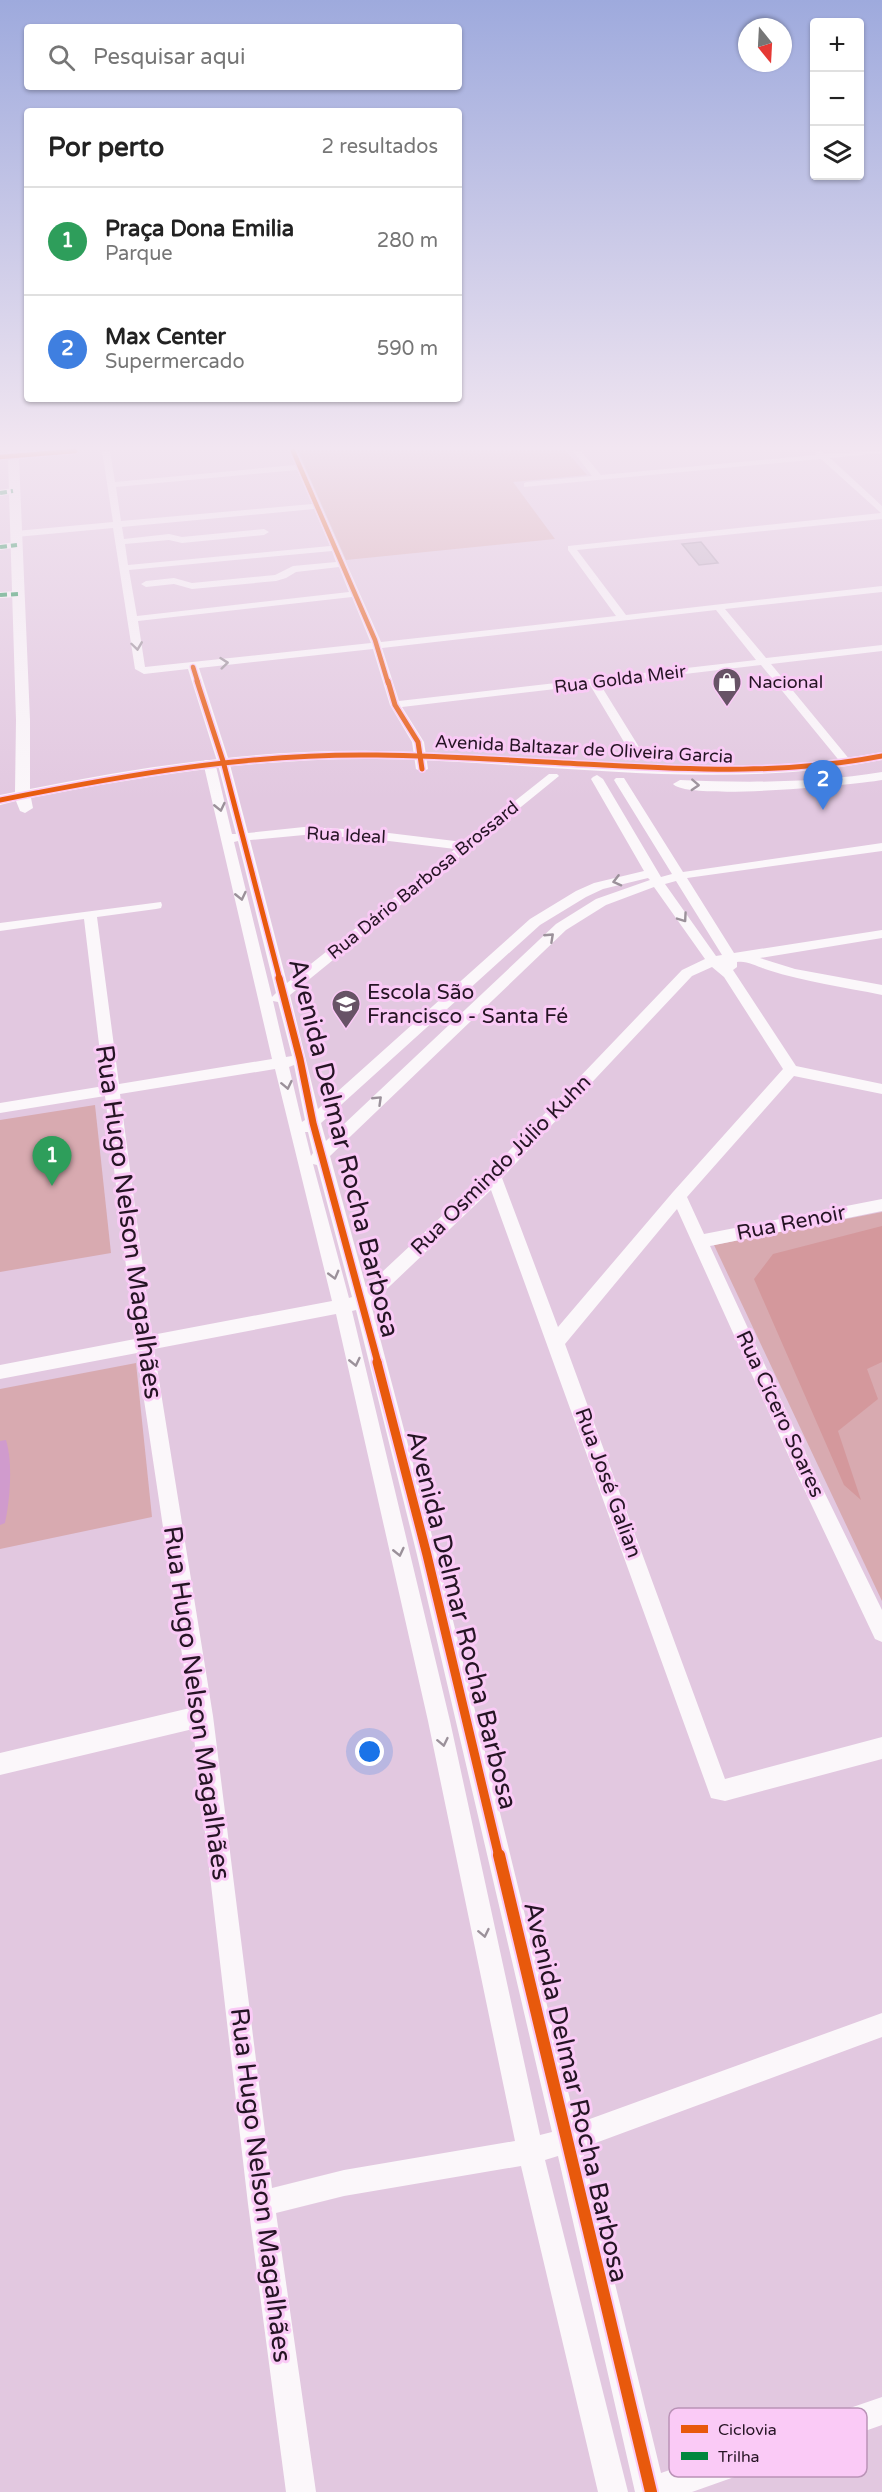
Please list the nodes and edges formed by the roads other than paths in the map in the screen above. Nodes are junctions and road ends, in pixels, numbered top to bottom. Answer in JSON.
{"nodes":[{"id":1,"x":17,"y":567,"type":"edge"},
{"id":2,"x":131,"y":567,"type":"edge"},
{"id":3,"x":310,"y":567,"type":"edge"},
{"id":4,"x":344,"y":567,"type":"edge"},
{"id":5,"x":585,"y":567,"type":"edge"},
{"id":6,"x":124,"y":568,"type":"joint"},
{"id":7,"x":146,"y":584,"type":"dead end"},
{"id":8,"x":882,"y":589,"type":"edge"},
{"id":9,"x":18,"y":594,"type":"junction"},
{"id":10,"x":356,"y":594,"type":"junction"},
{"id":11,"x":0,"y":595,"type":"edge"},
{"id":12,"x":718,"y":607,"type":"junction"},
{"id":13,"x":623,"y":618,"type":"junction"},
{"id":14,"x":133,"y":619,"type":"junction"},
{"id":15,"x":377,"y":646,"type":"junction"},
{"id":16,"x":882,"y":648,"type":"edge"},
{"id":17,"x":762,"y":662,"type":"junction"},
{"id":18,"x":193,"y":667,"type":"junction"},
{"id":19,"x":594,"y":682,"type":"junction"},
{"id":20,"x":395,"y":705,"type":"junction"},
{"id":21,"x":633,"y":747,"type":"dead end"},
{"id":22,"x":882,"y":756,"type":"edge"},
{"id":23,"x":846,"y":762,"type":"junction"},
{"id":24,"x":421,"y":763,"type":"junction"},
{"id":25,"x":218,"y":768,"type":"junction"},
{"id":26,"x":553,"y":776,"type":"junction"},
{"id":27,"x":882,"y":776,"type":"edge"},
{"id":28,"x":597,"y":779,"type":"junction"},
{"id":29,"x":620,"y":780,"type":"junction"},
{"id":30,"x":0,"y":800,"type":"edge"},
{"id":31,"x":24,"y":802,"type":"junction"},
{"id":32,"x":0,"y":814,"type":"edge"},
{"id":33,"x":235,"y":838,"type":"junction"},
{"id":34,"x":465,"y":846,"type":"junction"},
{"id":35,"x":882,"y":847,"type":"edge"},
{"id":36,"x":677,"y":874,"type":"junction"},
{"id":37,"x":655,"y":878,"type":"junction"},
{"id":38,"x":156,"y":905,"type":"dead end"},
{"id":39,"x":90,"y":915,"type":"junction"},
{"id":40,"x":0,"y":927,"type":"edge"},
{"id":41,"x":882,"y":934,"type":"edge"},
{"id":42,"x":501,"y":952,"type":"junction"},
{"id":43,"x":737,"y":957,"type":"junction"},
{"id":44,"x":713,"y":961,"type":"junction"},
{"id":45,"x":523,"y":963,"type":"junction"},
{"id":46,"x":729,"y":974,"type":"junction"},
{"id":47,"x":882,"y":990,"type":"edge"},
{"id":48,"x":284,"y":993,"type":"junction"},
{"id":49,"x":268,"y":1008,"type":"junction"},
{"id":50,"x":388,"y":1055,"type":"junction"},
{"id":51,"x":300,"y":1059,"type":"junction"},
{"id":52,"x":282,"y":1063,"type":"junction"},
{"id":53,"x":413,"y":1066,"type":"junction"},
{"id":54,"x":791,"y":1070,"type":"junction"},
{"id":55,"x":882,"y":1089,"type":"edge"},
{"id":56,"x":111,"y":1091,"type":"junction"},
{"id":57,"x":0,"y":1108,"type":"edge"},
{"id":58,"x":313,"y":1122,"type":"junction"},
{"id":59,"x":298,"y":1136,"type":"junction"},
{"id":60,"x":322,"y":1154,"type":"junction"},
{"id":61,"x":307,"y":1171,"type":"junction"},
{"id":62,"x":494,"y":1177,"type":"junction"},
{"id":63,"x":679,"y":1196,"type":"junction"},
{"id":64,"x":882,"y":1205,"type":"edge"},
{"id":65,"x":701,"y":1241,"type":"junction"},
{"id":66,"x":352,"y":1303,"type":"junction"},
{"id":67,"x":555,"y":1342,"type":"junction"},
{"id":68,"x":144,"y":1343,"type":"junction"},
{"id":69,"x":0,"y":1372,"type":"edge"},
{"id":70,"x":882,"y":1632,"type":"edge"},
{"id":71,"x":202,"y":1716,"type":"junction"},
{"id":72,"x":882,"y":1748,"type":"edge"},
{"id":73,"x":0,"y":1764,"type":"edge"},
{"id":74,"x":882,"y":2025,"type":"edge"},
{"id":75,"x":566,"y":2140,"type":"junction"},
{"id":76,"x":530,"y":2151,"type":"junction"},
{"id":77,"x":261,"y":2204,"type":"junction"},
{"id":78,"x":882,"y":2411,"type":"edge"},
{"id":79,"x":867,"y":2416,"type":"edge"},
{"id":80,"x":694,"y":2477,"type":"edge"},
{"id":81,"x":301,"y":2492,"type":"edge"},
{"id":82,"x":613,"y":2492,"type":"edge"},
{"id":83,"x":651,"y":2492,"type":"edge"}],
"edges":[{"from":1,"to":9,"type":"main road"},
{"from":2,"to":6,"type":"street"},
{"from":3,"to":7,"type":"street"},
{"from":4,"to":10,"type":"street"},
{"from":5,"to":13,"type":"street"},
{"from":6,"to":14,"type":"street"},
{"from":8,"to":12,"type":"street"},
{"from":9,"to":11,"type":"street"},
{"from":9,"to":31,"type":"main road"},
{"from":10,"to":14,"type":"street"},
{"from":10,"to":15,"type":"street"},
{"from":12,"to":13,"type":"street"},
{"from":12,"to":17,"type":"street"},
{"from":13,"to":15,"type":"street"},
{"from":14,"to":18,"type":"street","one_way":true},
{"from":18,"to":15,"type":"street","one_way":true},
{"from":15,"to":20,"type":"street"},
{"from":16,"to":17,"type":"street","name":"Rua Golda Meir"},
{"from":17,"to":19,"type":"street","name":"Rua Golda Meir"},
{"from":17,"to":23,"type":"street"},
{"from":18,"to":25,"type":"street","name":"Avenida Delmar Rocha Barbosa"},
{"from":19,"to":20,"type":"street","name":"Rua Golda Meir"},
{"from":19,"to":21,"type":"street"},
{"from":20,"to":24,"type":"street"},
{"from":22,"to":23,"type":"main road","name":"Avenida Baltazar de Oliveira Garcia"},
{"from":23,"to":24,"type":"main road","name":"Avenida Baltazar de Oliveira Garcia"},
{"from":24,"to":25,"type":"main road","name":"Avenida Baltazar de Oliveira Garcia"},
{"from":24,"to":26,"type":"main road","name":"Avenida Baltazar de Oliveira Garcia"},
{"from":25,"to":31,"type":"main road","name":"Avenida Baltazar de Oliveira Garcia"},
{"from":25,"to":33,"type":"street","name":"Avenida Delmar Rocha Barbosa"},
{"from":26,"to":28,"type":"main road","name":"Avenida Baltazar de Oliveira Garcia"},
{"from":26,"to":34,"type":"street","name":"Rua Dário Barbosa Brossard"},
{"from":29,"to":27,"type":"main road","name":"Avenida Baltazar de Oliveira Garcia","one_way":true},
{"from":28,"to":29,"type":"main road","name":"Avenida Baltazar de Oliveira Garcia"},
{"from":28,"to":37,"type":"street"},
{"from":29,"to":36,"type":"street"},
{"from":30,"to":31,"type":"main road","name":"Avenida Baltazar de Oliveira Garcia"},
{"from":31,"to":32,"type":"main road","name":"Avenida Baltazar de Oliveira Garcia"},
{"from":33,"to":34,"type":"street","name":"Rua Ideal"},
{"from":33,"to":48,"type":"street","name":"Avenida Delmar Rocha Barbosa"},
{"from":33,"to":49,"type":"street","name":"Avenida Delmar Rocha Barbosa","one_way":true},
{"from":34,"to":48,"type":"street","name":"Rua Dário Barbosa Brossard"},
{"from":35,"to":36,"type":"street"},
{"from":36,"to":37,"type":"street"},
{"from":36,"to":43,"type":"street"},
{"from":37,"to":42,"type":"street","one_way":true},
{"from":37,"to":44,"type":"street","one_way":true},
{"from":45,"to":37,"type":"street","one_way":true},
{"from":38,"to":39,"type":"street"},
{"from":39,"to":40,"type":"street"},
{"from":39,"to":56,"type":"street","name":"Rua Hugo Nelson Magalhães"},
{"from":41,"to":43,"type":"street","name":"Rua Osmindo Júlio Kuhn"},
{"from":42,"to":45,"type":"street"},
{"from":42,"to":50,"type":"street"},
{"from":43,"to":44,"type":"street","name":"Rua Osmindo Júlio Kuhn"},
{"from":43,"to":46,"type":"street"},
{"from":43,"to":47,"type":"street"},
{"from":44,"to":46,"type":"street"},
{"from":44,"to":62,"type":"street","name":"Rua Osmindo Júlio Kuhn"},
{"from":45,"to":53,"type":"street"},
{"from":46,"to":54,"type":"street"},
{"from":48,"to":49,"type":"street","name":"Rua Dário Barbosa Brossard"},
{"from":48,"to":51,"type":"street","name":"Avenida Delmar Rocha Barbosa"},
{"from":49,"to":52,"type":"street","name":"Avenida Delmar Rocha Barbosa"},
{"from":50,"to":53,"type":"street"},
{"from":50,"to":58,"type":"street"},
{"from":51,"to":52,"type":"street"},
{"from":51,"to":58,"type":"street","name":"Avenida Delmar Rocha Barbosa"},
{"from":52,"to":56,"type":"street"},
{"from":52,"to":59,"type":"street","name":"Avenida Delmar Rocha Barbosa","one_way":true},
{"from":60,"to":53,"type":"street","one_way":true},
{"from":54,"to":55,"type":"street"},
{"from":54,"to":63,"type":"street"},
{"from":56,"to":57,"type":"street"},
{"from":56,"to":68,"type":"street","name":"Rua Hugo Nelson Magalhães"},
{"from":58,"to":59,"type":"street"},
{"from":58,"to":60,"type":"street","name":"Avenida Delmar Rocha Barbosa"},
{"from":59,"to":61,"type":"street","name":"Avenida Delmar Rocha Barbosa"},
{"from":60,"to":61,"type":"street"},
{"from":60,"to":66,"type":"street","name":"Avenida Delmar Rocha Barbosa"},
{"from":61,"to":66,"type":"street","name":"Avenida Delmar Rocha Barbosa","one_way":true},
{"from":62,"to":66,"type":"street","name":"Rua Osmindo Júlio Kuhn"},
{"from":62,"to":67,"type":"street","name":"Rua José Galian"},
{"from":63,"to":65,"type":"street","name":"Rua Cícero Soares"},
{"from":63,"to":67,"type":"street"},
{"from":64,"to":65,"type":"street","name":"Rua Renoir"},
{"from":65,"to":70,"type":"street","name":"Rua Cícero Soares"},
{"from":66,"to":68,"type":"street"},
{"from":66,"to":75,"type":"street","name":"Avenida Delmar Rocha Barbosa"},
{"from":66,"to":76,"type":"street","name":"Avenida Delmar Rocha Barbosa","one_way":true},
{"from":67,"to":72,"type":"street","name":"Rua José Galian"},
{"from":68,"to":69,"type":"street"},
{"from":68,"to":71,"type":"street","name":"Rua Hugo Nelson Magalhães"},
{"from":71,"to":73,"type":"street"},
{"from":71,"to":77,"type":"street","name":"Rua Hugo Nelson Magalhães"},
{"from":74,"to":75,"type":"street"},
{"from":75,"to":76,"type":"street"},
{"from":75,"to":83,"type":"street","name":"Avenida Delmar Rocha Barbosa"},
{"from":76,"to":77,"type":"street"},
{"from":76,"to":82,"type":"street","name":"Avenida Delmar Rocha Barbosa"},
{"from":77,"to":81,"type":"street","name":"Rua Hugo Nelson Magalhães"},
{"from":78,"to":79,"type":"street"},
{"from":80,"to":83,"type":"street"}]}
